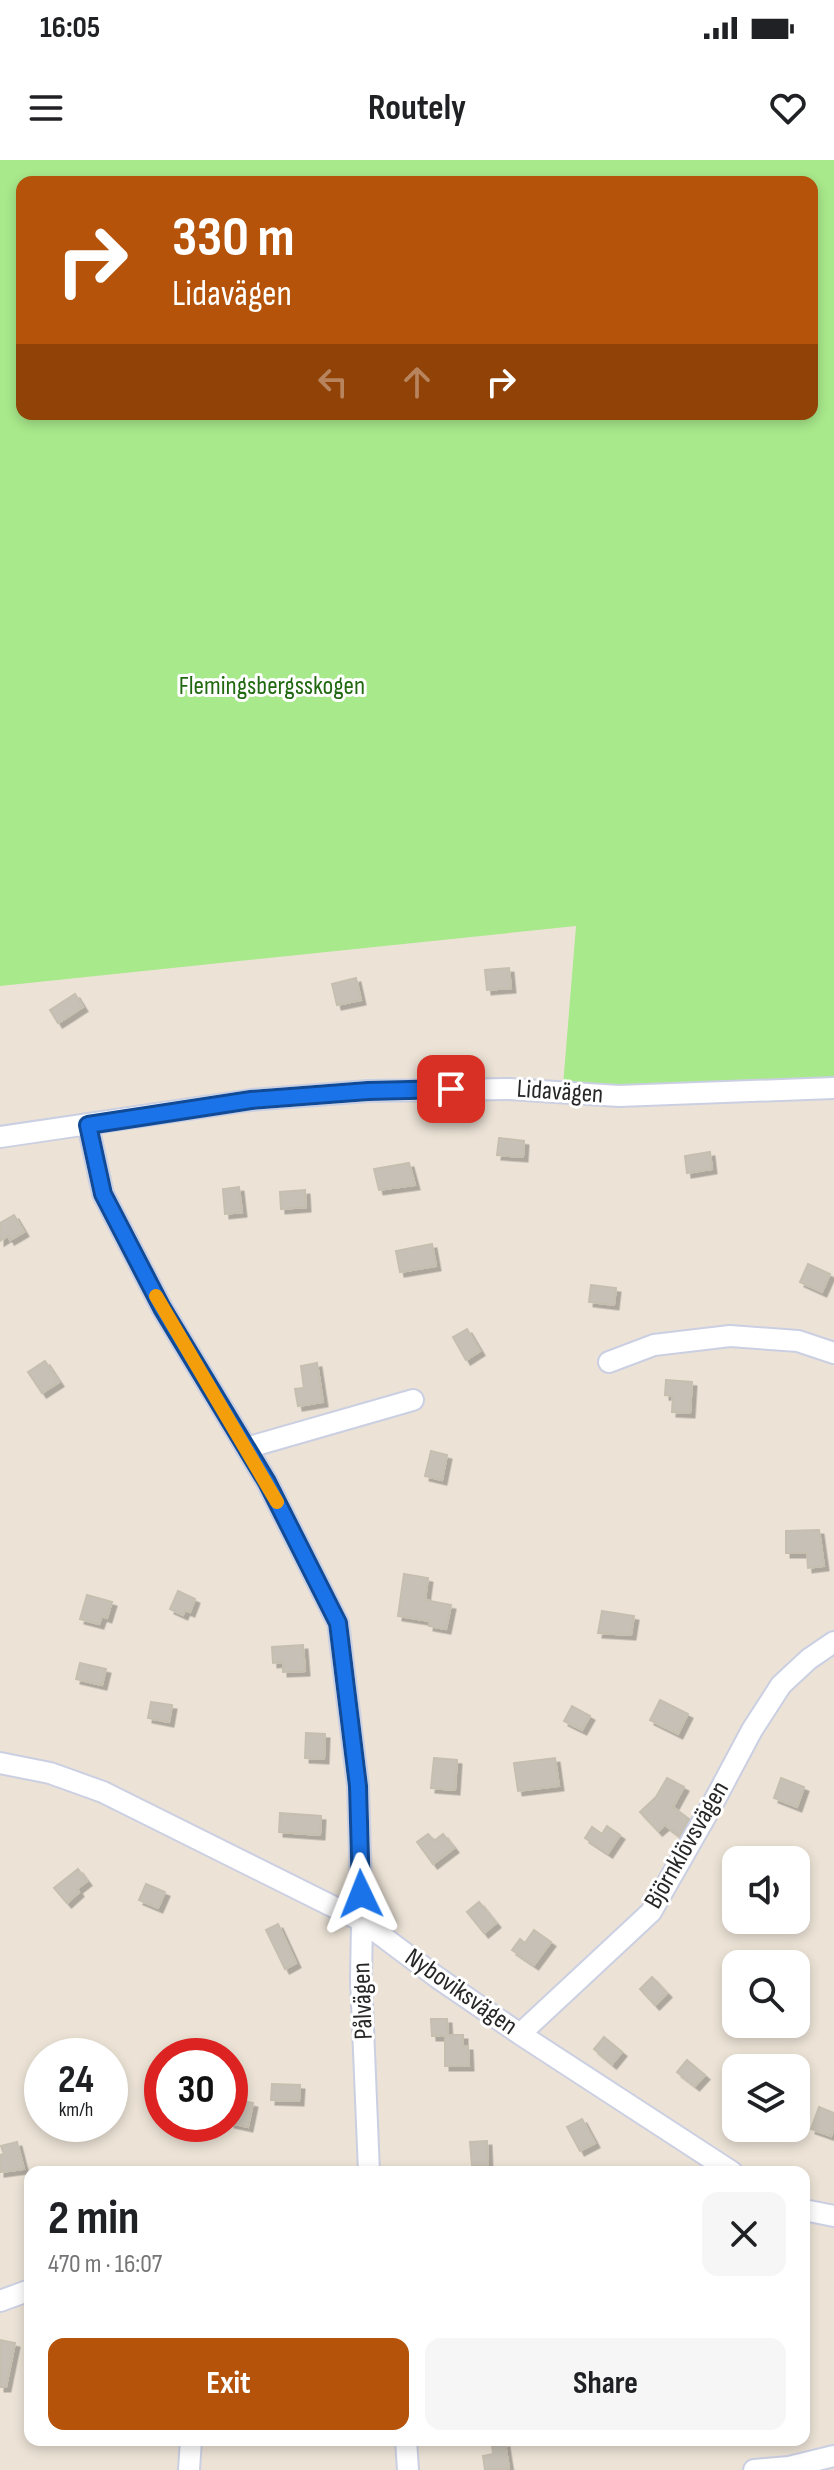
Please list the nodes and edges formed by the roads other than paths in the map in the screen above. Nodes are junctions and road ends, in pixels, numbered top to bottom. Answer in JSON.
{"nodes":[{"id":1,"x":834,"y":1088,"type":"edge"},
{"id":2,"x":88,"y":1125,"type":"junction"},
{"id":3,"x":0,"y":1137,"type":"edge"},
{"id":4,"x":834,"y":1353,"type":"edge"},
{"id":5,"x":609,"y":1362,"type":"dead end"},
{"id":6,"x":413,"y":1400,"type":"dead end"},
{"id":7,"x":246,"y":1448,"type":"junction"},
{"id":8,"x":834,"y":1642,"type":"edge"},
{"id":9,"x":0,"y":1763,"type":"edge"},
{"id":10,"x":362,"y":1921,"type":"junction"},
{"id":11,"x":520,"y":2034,"type":"junction"},
{"id":12,"x":369,"y":2166,"type":"edge"},
{"id":13,"x":723,"y":2166,"type":"edge"},
{"id":14,"x":810,"y":2211,"type":"edge"},
{"id":15,"x":834,"y":2216,"type":"edge"},
{"id":16,"x":24,"y":2292,"type":"edge"},
{"id":17,"x":0,"y":2301,"type":"edge"},
{"id":18,"x":191,"y":2446,"type":"edge"},
{"id":19,"x":406,"y":2446,"type":"edge"},
{"id":20,"x":831,"y":2461,"type":"edge"},
{"id":21,"x":189,"y":2470,"type":"edge"},
{"id":22,"x":408,"y":2470,"type":"edge"},
{"id":23,"x":736,"y":2470,"type":"edge"},
{"id":24,"x":753,"y":2470,"type":"edge"}],
"edges":[{"from":1,"to":2,"type":"street","name":"Lidavägen"},
{"from":2,"to":3,"type":"street","name":"Lidavägen"},
{"from":2,"to":7,"type":"street","name":"Pålvägen"},
{"from":4,"to":5,"type":"street"},
{"from":6,"to":7,"type":"street"},
{"from":7,"to":10,"type":"street","name":"Pålvägen"},
{"from":8,"to":11,"type":"street","name":"Björnklövsvägen"},
{"from":9,"to":10,"type":"street","name":"Nyboviksvägen"},
{"from":10,"to":11,"type":"street","name":"Nyboviksvägen"},
{"from":10,"to":12,"type":"street","name":"Pålvägen"},
{"from":11,"to":13,"type":"street","name":"Nyboviksvägen"},
{"from":14,"to":15,"type":"street"},
{"from":16,"to":17,"type":"street"},
{"from":18,"to":21,"type":"street"},
{"from":19,"to":22,"type":"street"},
{"from":20,"to":24,"type":"street"},
{"from":23,"to":24,"type":"street"}]}
